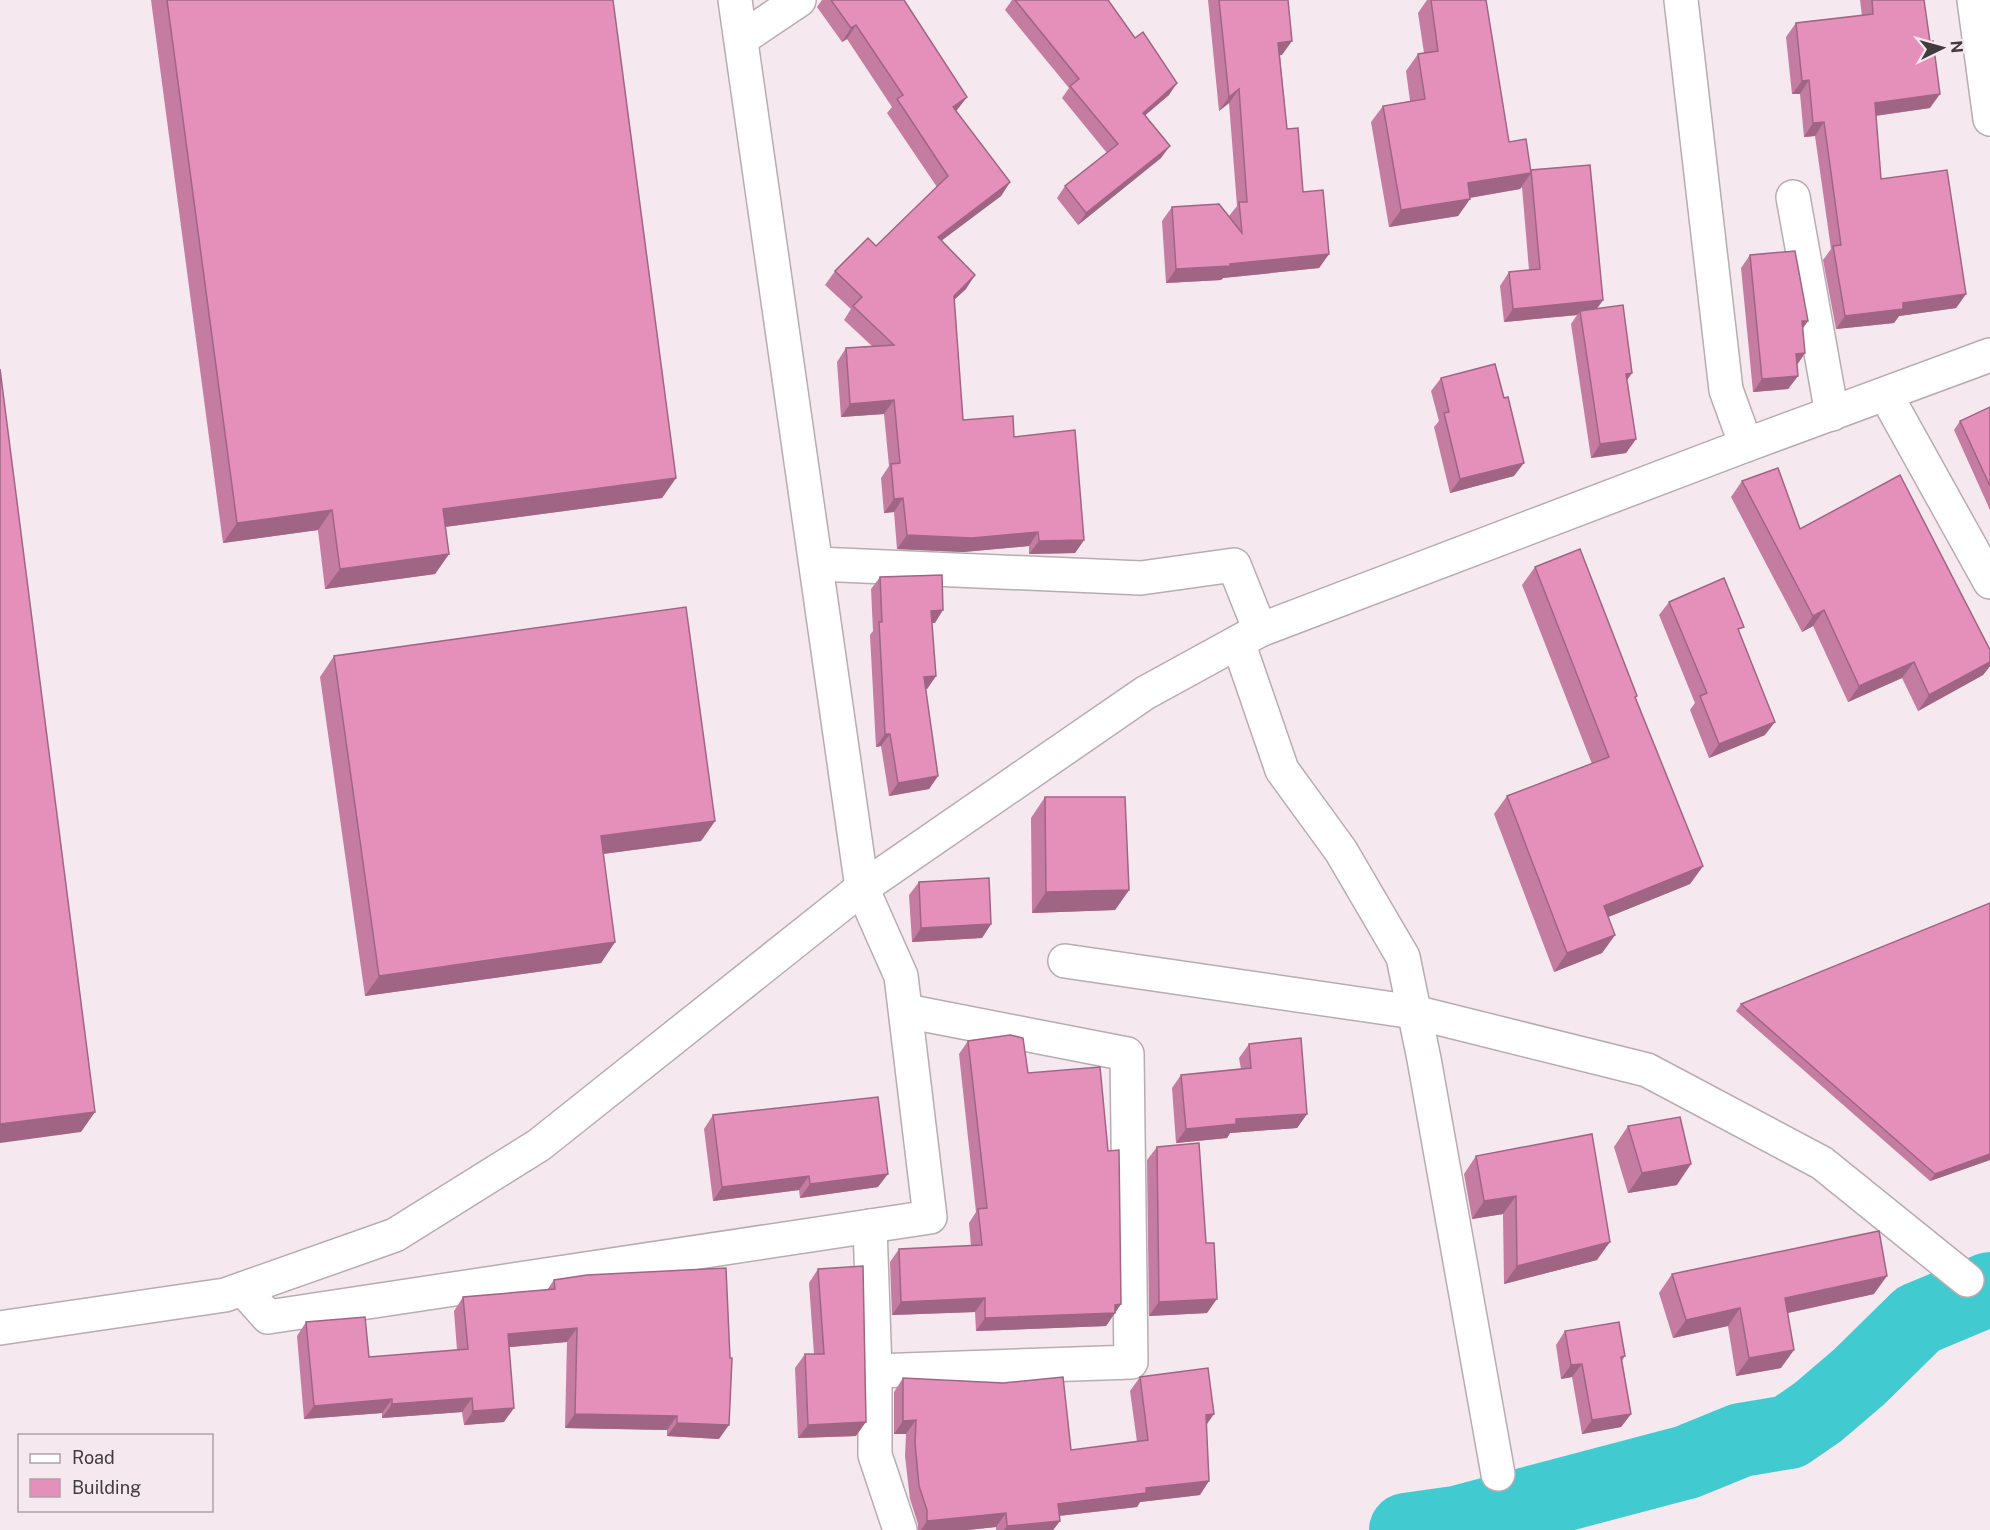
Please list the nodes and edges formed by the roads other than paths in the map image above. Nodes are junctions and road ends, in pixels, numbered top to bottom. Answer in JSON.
{"nodes":[{"id":1,"x":735,"y":0,"type":"edge"},
{"id":2,"x":799,"y":0,"type":"edge"},
{"id":3,"x":1681,"y":0,"type":"edge"},
{"id":4,"x":1974,"y":0,"type":"edge"},
{"id":5,"x":741,"y":39,"type":"junction"},
{"id":6,"x":1990,"y":119,"type":"edge"},
{"id":7,"x":1793,"y":197,"type":"dead end"},
{"id":8,"x":1990,"y":355,"type":"edge"},
{"id":9,"x":1886,"y":395,"type":"junction"},
{"id":10,"x":1832,"y":414,"type":"junction"},
{"id":11,"x":1746,"y":445,"type":"junction"},
{"id":12,"x":817,"y":564,"type":"junction"},
{"id":13,"x":1990,"y":582,"type":"edge"},
{"id":14,"x":1249,"y":636,"type":"junction"},
{"id":15,"x":862,"y":888,"type":"junction"},
{"id":16,"x":1065,"y":961,"type":"dead end"},
{"id":17,"x":906,"y":1011,"type":"junction"},
{"id":18,"x":1414,"y":1012,"type":"junction"},
{"id":19,"x":870,"y":1226,"type":"junction"},
{"id":20,"x":1967,"y":1280,"type":"dead end"},
{"id":21,"x":243,"y":1289,"type":"junction"},
{"id":22,"x":0,"y":1328,"type":"edge"},
{"id":23,"x":875,"y":1371,"type":"junction"},
{"id":24,"x":1498,"y":1474,"type":"dead end"},
{"id":25,"x":900,"y":1530,"type":"edge"}],
"edges":[{"from":1,"to":5,"type":"street"},
{"from":2,"to":5,"type":"street"},
{"from":3,"to":11,"type":"street"},
{"from":4,"to":6,"type":"street"},
{"from":5,"to":12,"type":"street"},
{"from":7,"to":10,"type":"street"},
{"from":8,"to":9,"type":"street"},
{"from":9,"to":10,"type":"street"},
{"from":9,"to":13,"type":"street"},
{"from":10,"to":11,"type":"street"},
{"from":11,"to":14,"type":"street"},
{"from":12,"to":14,"type":"street"},
{"from":12,"to":15,"type":"street"},
{"from":14,"to":15,"type":"street"},
{"from":14,"to":18,"type":"street"},
{"from":15,"to":17,"type":"street"},
{"from":15,"to":21,"type":"street"},
{"from":16,"to":18,"type":"street"},
{"from":17,"to":19,"type":"street"},
{"from":17,"to":23,"type":"street"},
{"from":18,"to":20,"type":"street"},
{"from":18,"to":24,"type":"street"},
{"from":19,"to":21,"type":"street"},
{"from":19,"to":23,"type":"street"},
{"from":21,"to":22,"type":"street"},
{"from":23,"to":25,"type":"street"}]}
